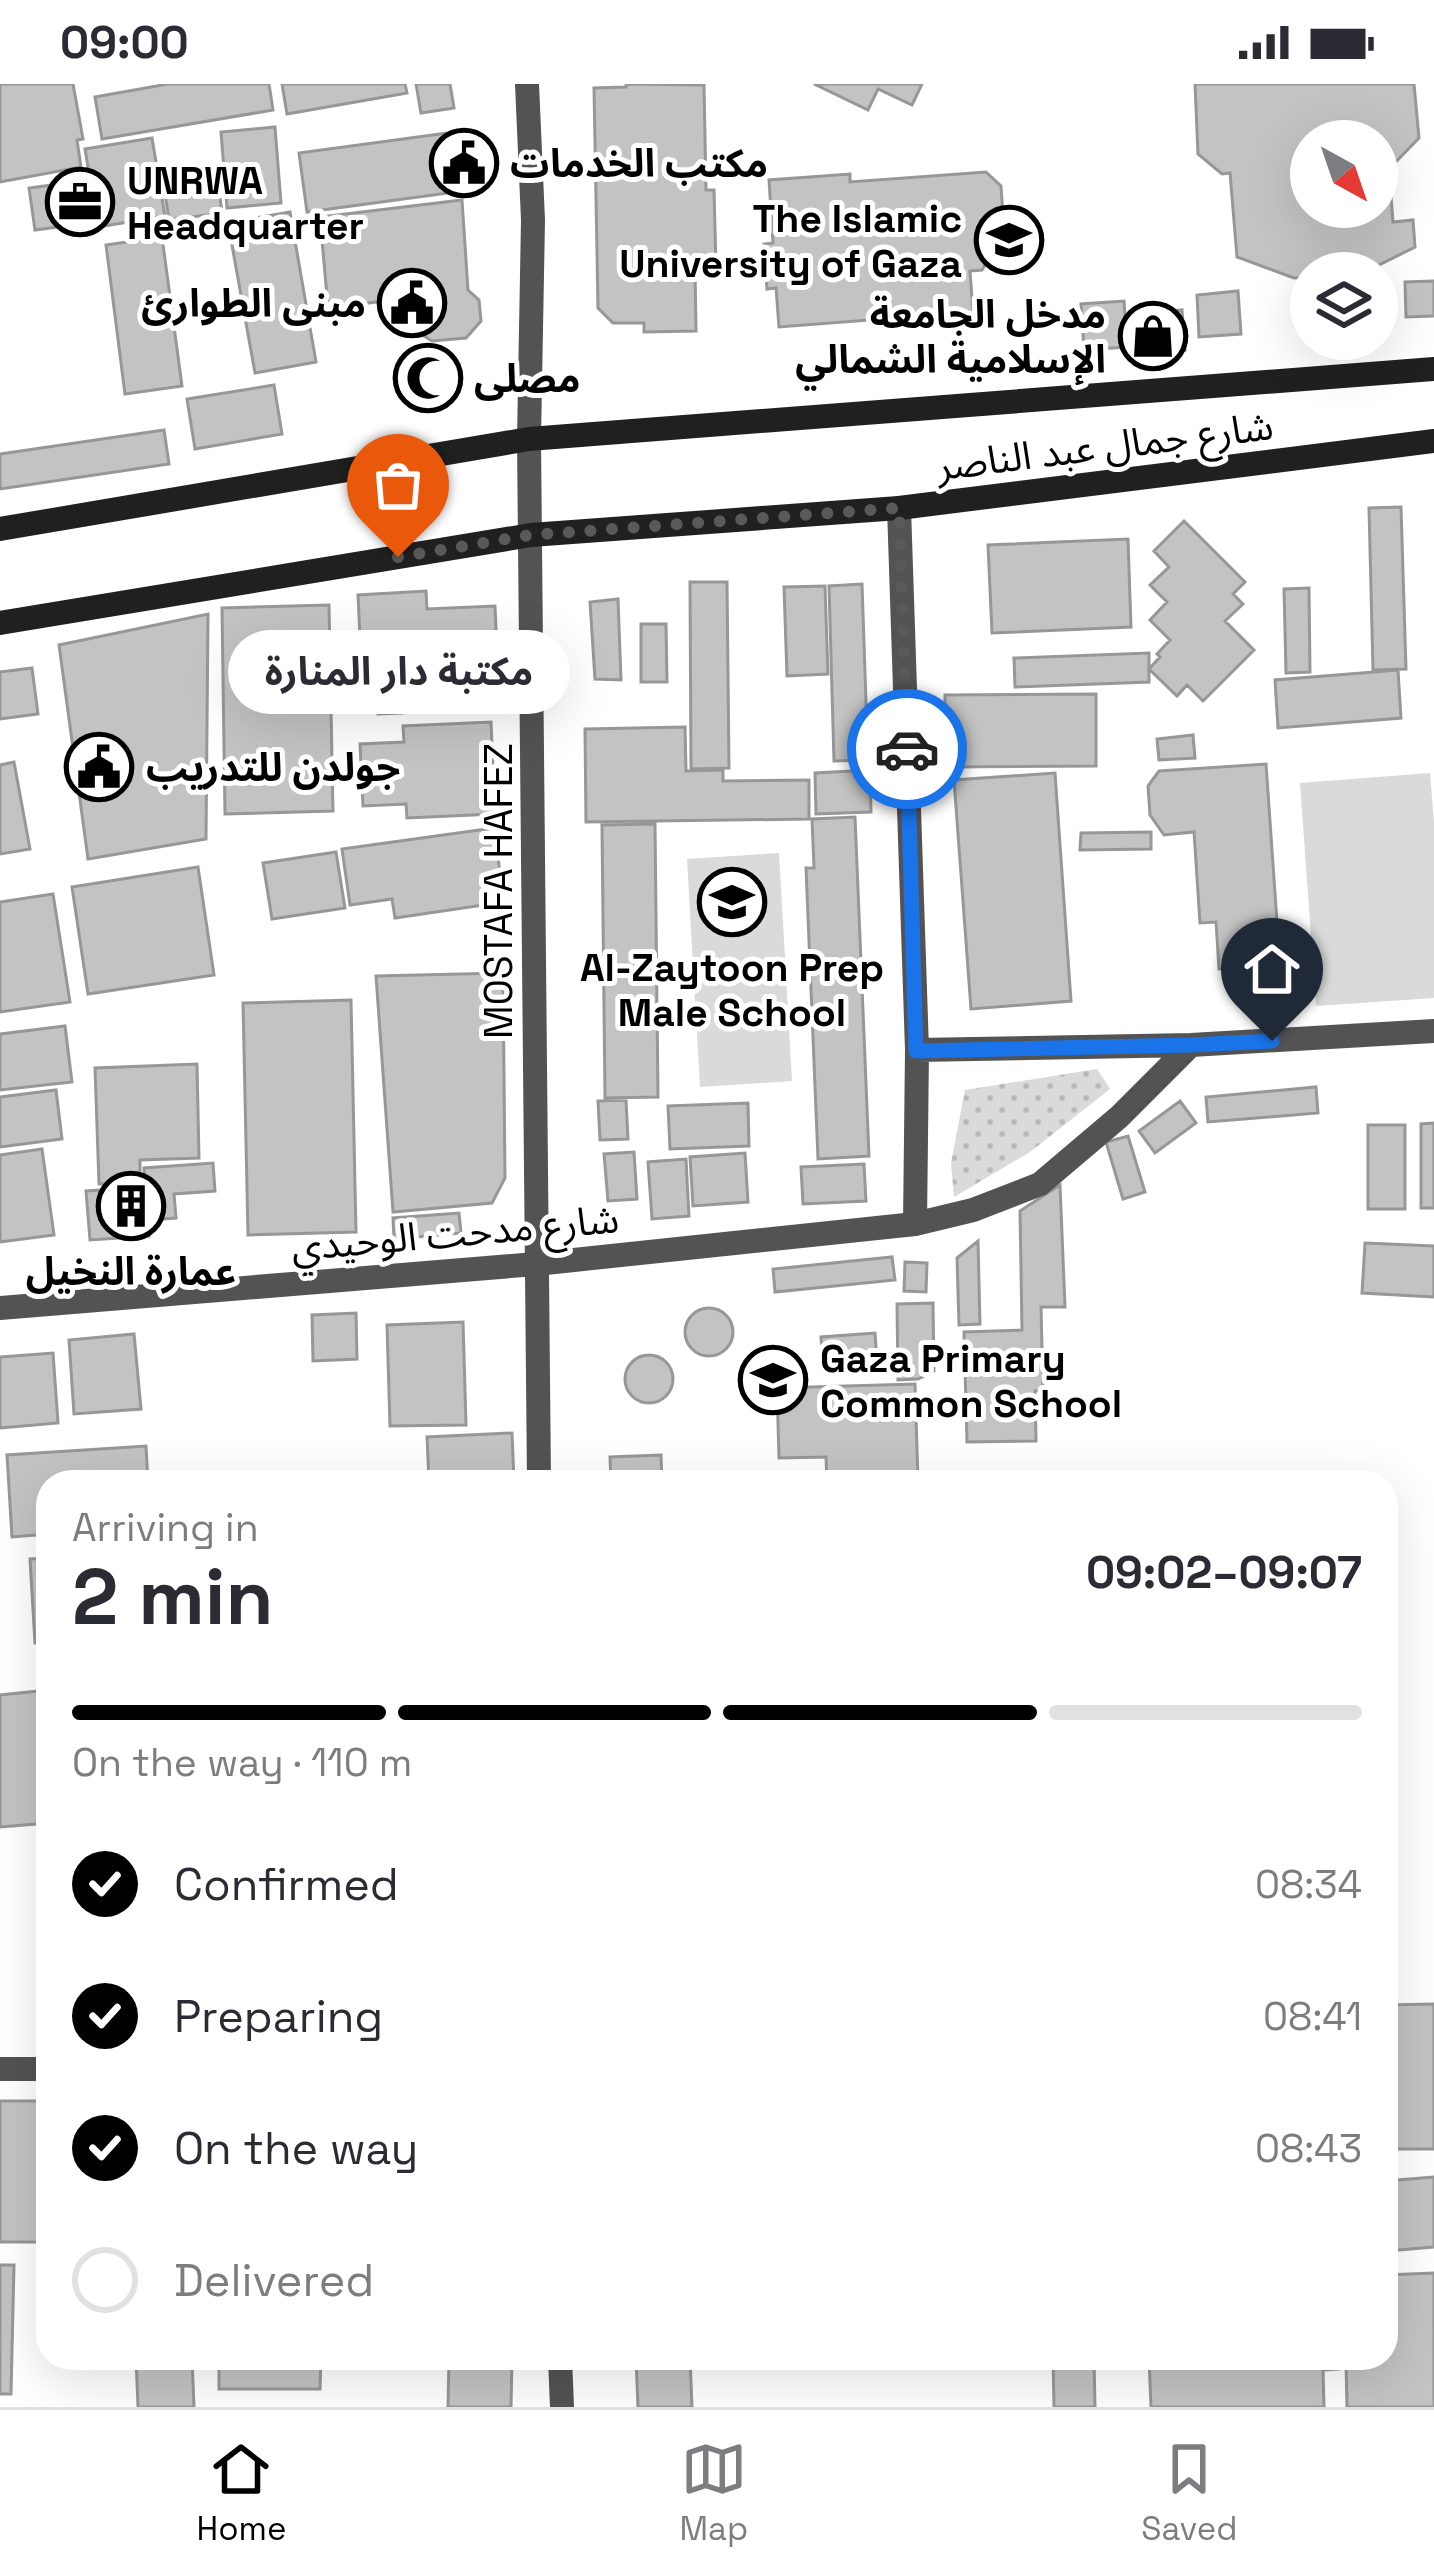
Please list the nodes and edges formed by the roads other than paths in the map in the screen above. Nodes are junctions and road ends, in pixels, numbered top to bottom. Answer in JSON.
{"nodes":[{"id":1,"x":527,"y":84,"type":"edge"},
{"id":2,"x":1434,"y":369,"type":"edge"},
{"id":3,"x":529,"y":439,"type":"junction"},
{"id":4,"x":1434,"y":441,"type":"edge"},
{"id":5,"x":899,"y":508,"type":"junction"},
{"id":6,"x":0,"y":529,"type":"edge"},
{"id":7,"x":531,"y":535,"type":"junction"},
{"id":8,"x":0,"y":622,"type":"edge"},
{"id":9,"x":1434,"y":1031,"type":"edge"},
{"id":10,"x":1191,"y":1045,"type":"junction"},
{"id":11,"x":916,"y":1051,"type":"junction"},
{"id":12,"x":915,"y":1224,"type":"junction"},
{"id":13,"x":536,"y":1264,"type":"junction"},
{"id":14,"x":0,"y":1308,"type":"edge"},
{"id":15,"x":539,"y":1470,"type":"edge"},
{"id":16,"x":0,"y":2069,"type":"edge"},
{"id":17,"x":36,"y":2069,"type":"edge"},
{"id":18,"x":560,"y":2370,"type":"edge"},
{"id":19,"x":562,"y":2407,"type":"edge"}],
"edges":[{"from":1,"to":3,"type":"street","name":"MOSTAFA HAFEZ"},
{"from":2,"to":3,"type":"main road","name":"شارع جمال عبد الناصر"},
{"from":3,"to":6,"type":"main road","name":"شارع جمال عبد الناصر"},
{"from":3,"to":7,"type":"street","name":"MOSTAFA HAFEZ"},
{"from":4,"to":5,"type":"main road","name":"شارع جمال عبد الناصر"},
{"from":5,"to":7,"type":"main road","name":"شارع جمال عبد الناصر"},
{"from":5,"to":11,"type":"street"},
{"from":7,"to":8,"type":"main road","name":"شارع جمال عبد الناصر"},
{"from":7,"to":13,"type":"street","name":"MOSTAFA HAFEZ"},
{"from":9,"to":10,"type":"street"},
{"from":10,"to":11,"type":"street"},
{"from":10,"to":12,"type":"street","name":"شارع مدحت الوحيدي"},
{"from":11,"to":12,"type":"street"},
{"from":12,"to":13,"type":"street","name":"شارع مدحت الوحيدي"},
{"from":13,"to":14,"type":"street","name":"شارع مدحت الوحيدي"},
{"from":13,"to":15,"type":"street","name":"MOSTAFA HAFEZ"},
{"from":16,"to":17,"type":"street"},
{"from":18,"to":19,"type":"street"}]}
